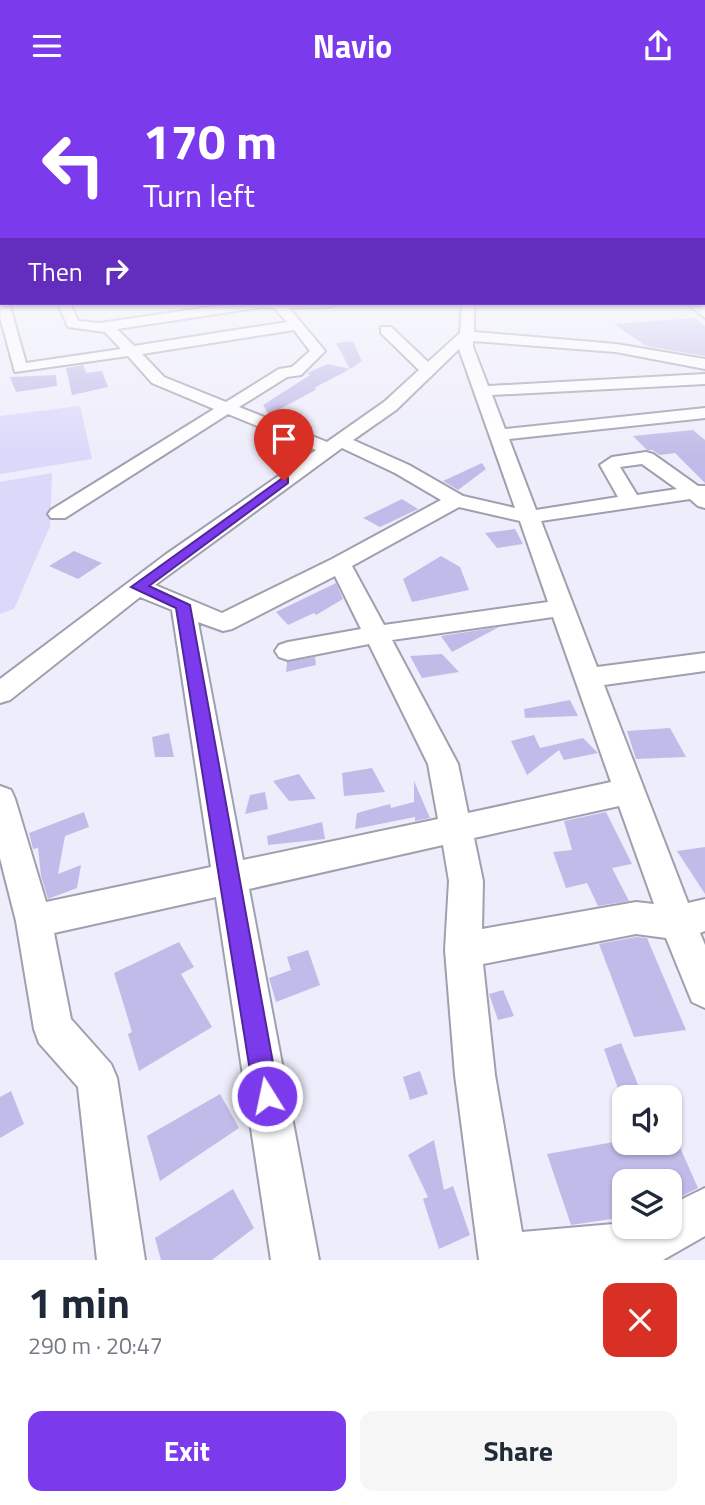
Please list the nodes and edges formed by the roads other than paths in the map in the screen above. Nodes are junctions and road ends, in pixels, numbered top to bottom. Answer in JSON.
{"nodes":[{"id":1,"x":14,"y":346,"type":"edge"},
{"id":2,"x":126,"y":346,"type":"edge"},
{"id":3,"x":172,"y":346,"type":"edge"},
{"id":4,"x":314,"y":346,"type":"edge"},
{"id":5,"x":402,"y":346,"type":"edge"},
{"id":6,"x":455,"y":346,"type":"edge"},
{"id":7,"x":466,"y":346,"type":"edge"},
{"id":8,"x":604,"y":346,"type":"edge"},
{"id":9,"x":132,"y":352,"type":"junction"},
{"id":10,"x":705,"y":364,"type":"edge"},
{"id":11,"x":20,"y":369,"type":"junction"},
{"id":12,"x":428,"y":370,"type":"junction"},
{"id":13,"x":0,"y":375,"type":"edge"},
{"id":14,"x":705,"y":379,"type":"edge"},
{"id":15,"x":482,"y":391,"type":"junction"},
{"id":16,"x":227,"y":408,"type":"junction"},
{"id":17,"x":705,"y":413,"type":"edge"},
{"id":18,"x":498,"y":435,"type":"junction"},
{"id":19,"x":334,"y":445,"type":"junction"},
{"id":20,"x":701,"y":495,"type":"edge"},
{"id":21,"x":456,"y":500,"type":"junction"},
{"id":22,"x":631,"y":502,"type":"junction"},
{"id":23,"x":58,"y":514,"type":"dead end"},
{"id":24,"x":529,"y":517,"type":"junction"},
{"id":25,"x":340,"y":564,"type":"junction"},
{"id":26,"x":138,"y":587,"type":"junction"},
{"id":27,"x":183,"y":605,"type":"junction"},
{"id":28,"x":562,"y":608,"type":"junction"},
{"id":29,"x":376,"y":634,"type":"junction"},
{"id":30,"x":288,"y":651,"type":"dead end"},
{"id":31,"x":705,"y":662,"type":"edge"},
{"id":32,"x":587,"y":678,"type":"junction"},
{"id":33,"x":0,"y":693,"type":"edge"},
{"id":34,"x":629,"y":791,"type":"junction"},
{"id":35,"x":0,"y":799,"type":"edge"},
{"id":36,"x":456,"y":829,"type":"junction"},
{"id":37,"x":229,"y":878,"type":"junction"},
{"id":38,"x":691,"y":919,"type":"edge"},
{"id":39,"x":34,"y":921,"type":"junction"},
{"id":40,"x":463,"y":950,"type":"junction"},
{"id":41,"x":705,"y":989,"type":"edge"},
{"id":42,"x":705,"y":1211,"type":"edge"},
{"id":43,"x":502,"y":1259,"type":"edge"},
{"id":44,"x":121,"y":1260,"type":"edge"},
{"id":45,"x":295,"y":1260,"type":"edge"}],
"edges":[{"from":1,"to":11,"type":"street"},
{"from":2,"to":9,"type":"street"},
{"from":3,"to":9,"type":"street"},
{"from":4,"to":16,"type":"street"},
{"from":5,"to":12,"type":"street"},
{"from":6,"to":12,"type":"street"},
{"from":7,"to":15,"type":"street"},
{"from":8,"to":10,"type":"street"},
{"from":9,"to":11,"type":"street"},
{"from":9,"to":16,"type":"street"},
{"from":11,"to":13,"type":"street"},
{"from":12,"to":19,"type":"street"},
{"from":14,"to":15,"type":"street"},
{"from":15,"to":18,"type":"street"},
{"from":16,"to":19,"type":"street"},
{"from":16,"to":23,"type":"street"},
{"from":17,"to":18,"type":"street"},
{"from":18,"to":24,"type":"street"},
{"from":19,"to":21,"type":"street"},
{"from":19,"to":26,"type":"street"},
{"from":20,"to":22,"type":"street"},
{"from":20,"to":22,"type":"street"},
{"from":21,"to":24,"type":"street"},
{"from":21,"to":25,"type":"street"},
{"from":22,"to":24,"type":"street"},
{"from":24,"to":28,"type":"street"},
{"from":25,"to":27,"type":"street"},
{"from":25,"to":29,"type":"street"},
{"from":26,"to":27,"type":"street"},
{"from":26,"to":33,"type":"street"},
{"from":27,"to":37,"type":"street"},
{"from":28,"to":29,"type":"street"},
{"from":28,"to":32,"type":"street"},
{"from":29,"to":30,"type":"street"},
{"from":29,"to":36,"type":"street"},
{"from":31,"to":32,"type":"street"},
{"from":32,"to":34,"type":"street"},
{"from":34,"to":36,"type":"street"},
{"from":34,"to":38,"type":"street"},
{"from":35,"to":39,"type":"street"},
{"from":36,"to":37,"type":"street"},
{"from":36,"to":40,"type":"street"},
{"from":37,"to":39,"type":"street"},
{"from":37,"to":45,"type":"street"},
{"from":38,"to":40,"type":"street"},
{"from":38,"to":41,"type":"street"},
{"from":39,"to":44,"type":"street"},
{"from":40,"to":43,"type":"street"},
{"from":42,"to":43,"type":"street"}]}
